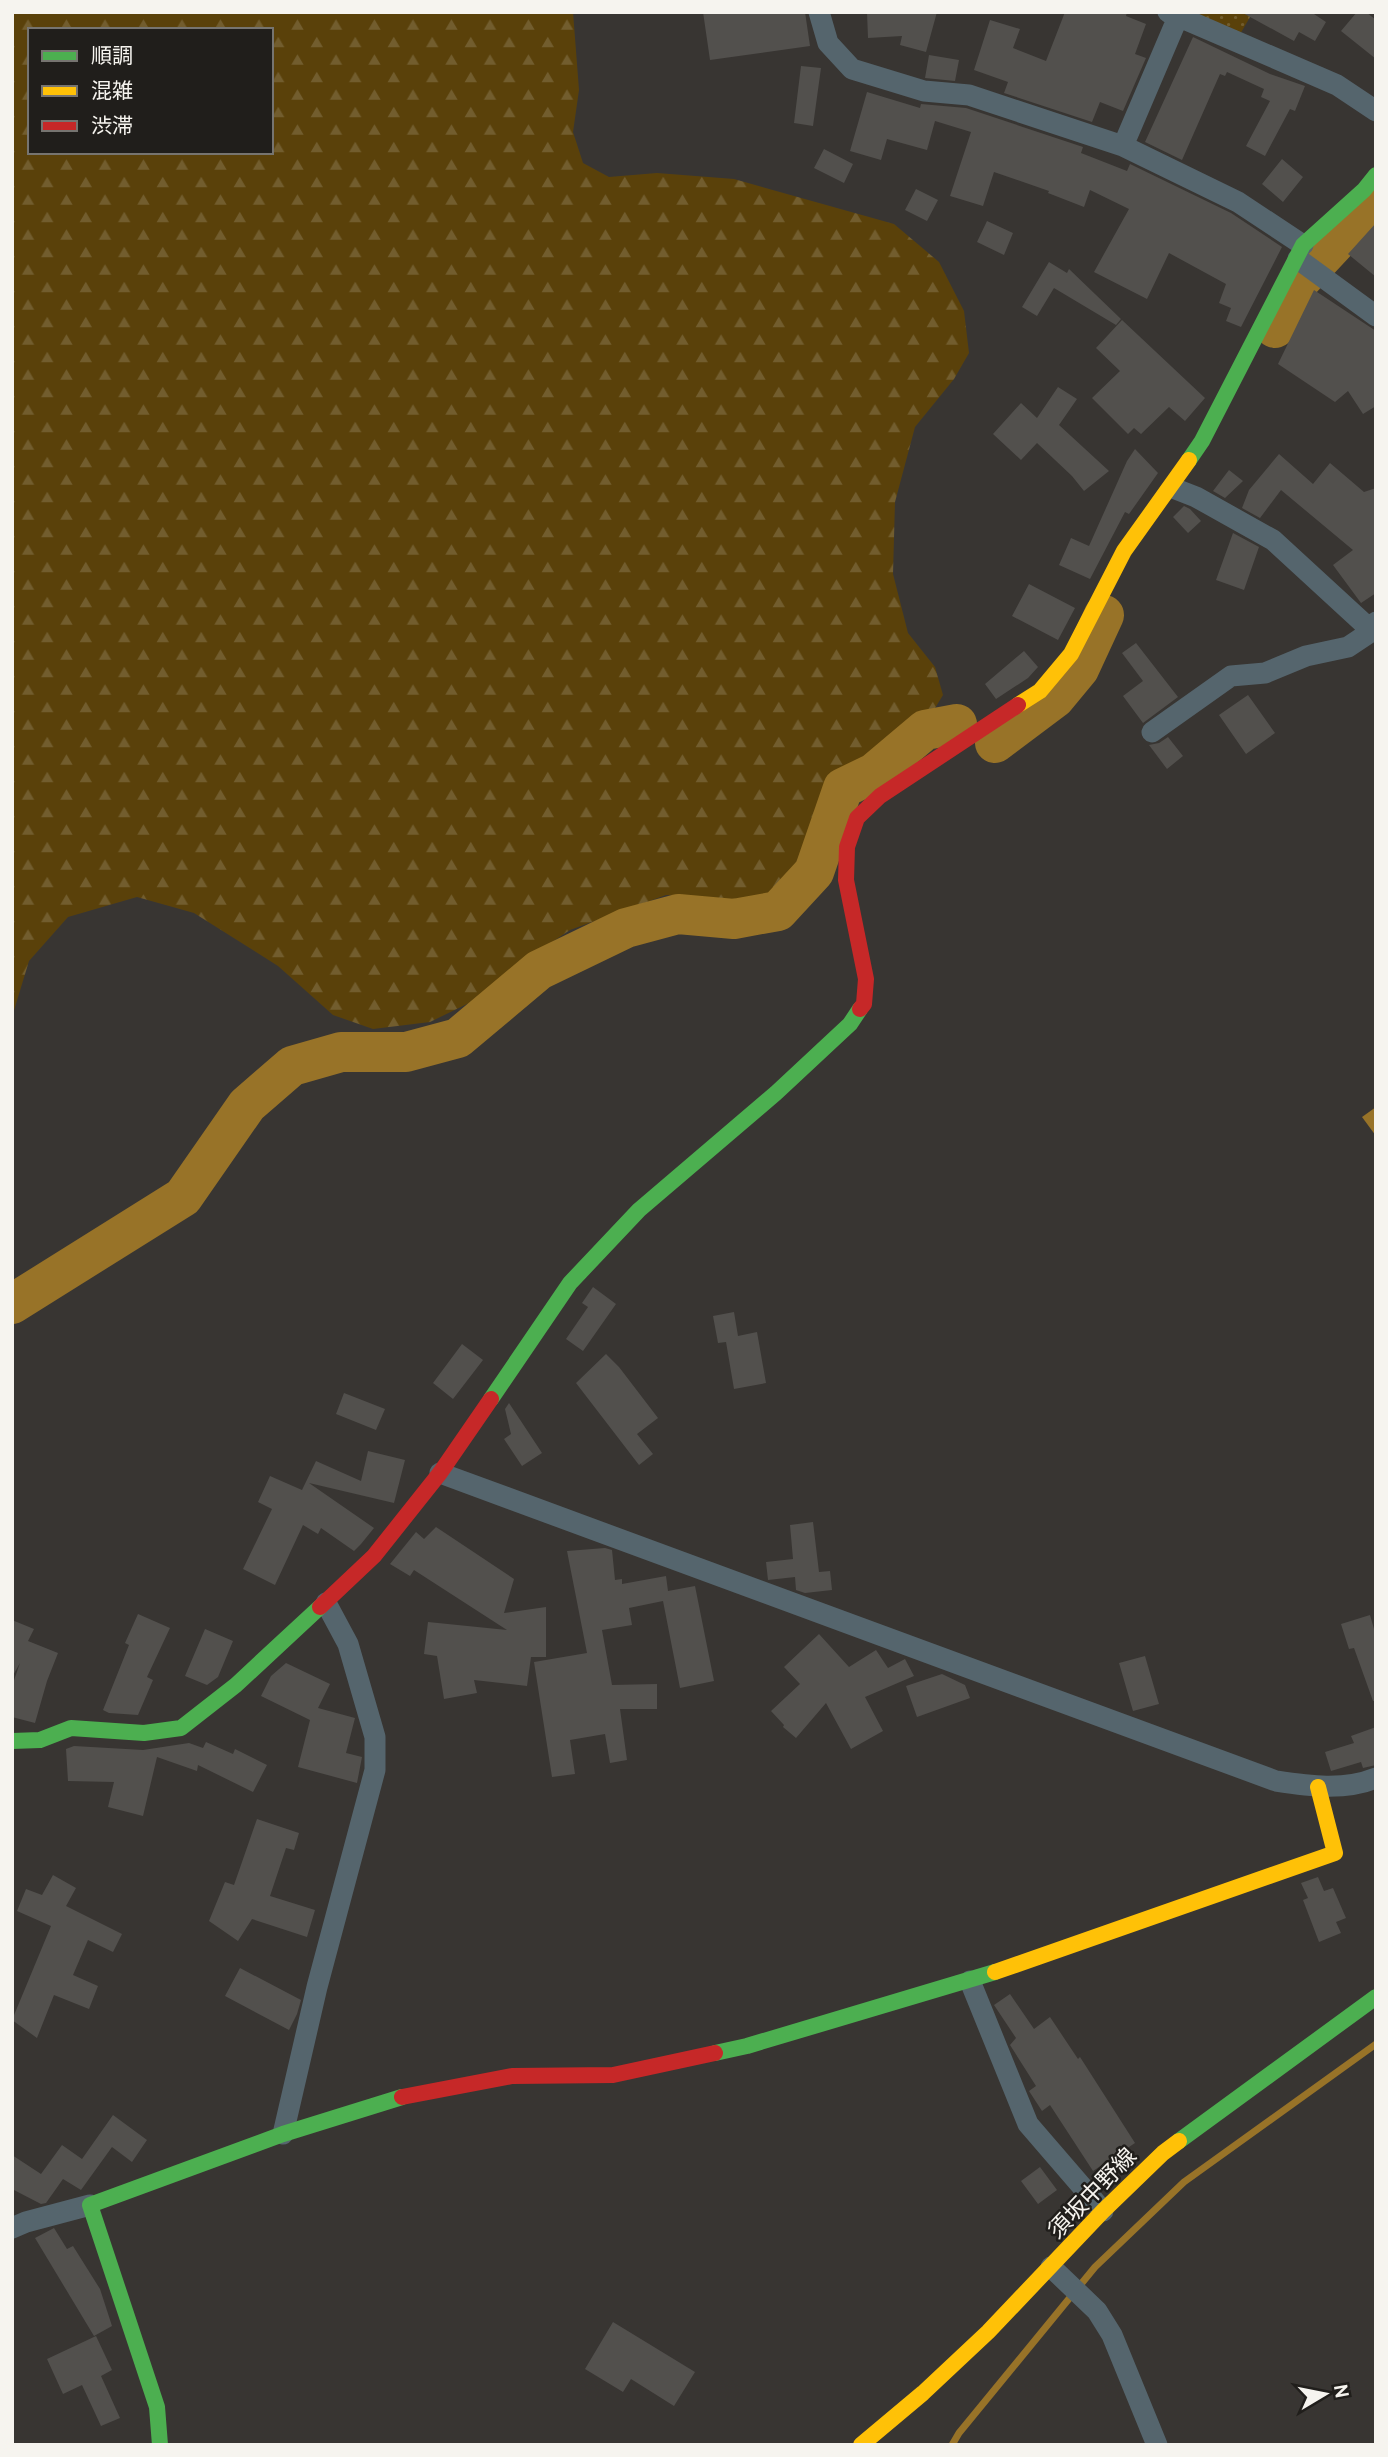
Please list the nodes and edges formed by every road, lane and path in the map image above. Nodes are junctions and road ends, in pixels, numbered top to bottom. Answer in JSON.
{"nodes":[{"id":1,"x":819,"y":12,"type":"edge"},
{"id":2,"x":1173,"y":14,"type":"edge"},
{"id":3,"x":1376,"y":111,"type":"edge"},
{"id":4,"x":1123,"y":146,"type":"junction"},
{"id":5,"x":1376,"y":175,"type":"edge"},
{"id":6,"x":1299,"y":254,"type":"junction"},
{"id":7,"x":1376,"y":316,"type":"edge"},
{"id":8,"x":1172,"y":487,"type":"junction"},
{"id":9,"x":1374,"y":626,"type":"edge"},
{"id":10,"x":1152,"y":732,"type":"dead end"},
{"id":11,"x":440,"y":1473,"type":"junction"},
{"id":12,"x":326,"y":1603,"type":"junction"},
{"id":13,"x":12,"y":1741,"type":"edge"},
{"id":14,"x":1376,"y":1778,"type":"edge"},
{"id":15,"x":1318,"y":1787,"type":"junction"},
{"id":16,"x":970,"y":1981,"type":"junction"},
{"id":17,"x":1376,"y":1997,"type":"edge"},
{"id":18,"x":284,"y":2134,"type":"junction"},
{"id":19,"x":90,"y":2205,"type":"junction"},
{"id":20,"x":1103,"y":2211,"type":"junction"},
{"id":21,"x":12,"y":2228,"type":"edge"},
{"id":22,"x":1058,"y":2274,"type":"junction"},
{"id":23,"x":160,"y":2445,"type":"edge"},
{"id":24,"x":862,"y":2445,"type":"edge"},
{"id":25,"x":1157,"y":2445,"type":"edge"}],
"edges":[{"from":1,"to":4,"type":"street"},
{"from":2,"to":3,"type":"street"},
{"from":2,"to":4,"type":"street"},
{"from":4,"to":6,"type":"street"},
{"from":5,"to":6,"type":"street"},
{"from":6,"to":7,"type":"street"},
{"from":6,"to":8,"type":"street"},
{"from":8,"to":9,"type":"street"},
{"from":8,"to":11,"type":"street"},
{"from":9,"to":10,"type":"street"},
{"from":11,"to":12,"type":"street"},
{"from":11,"to":15,"type":"street"},
{"from":12,"to":13,"type":"street"},
{"from":12,"to":18,"type":"street"},
{"from":14,"to":15,"type":"street"},
{"from":15,"to":16,"type":"street"},
{"from":16,"to":18,"type":"street"},
{"from":16,"to":20,"type":"street"},
{"from":17,"to":20,"type":"street","name":"須坂中野線"},
{"from":18,"to":19,"type":"street"},
{"from":19,"to":21,"type":"street"},
{"from":19,"to":23,"type":"street"},
{"from":20,"to":22,"type":"street","name":"須坂中野線"},
{"from":22,"to":24,"type":"street","name":"須坂中野線"},
{"from":22,"to":25,"type":"street"}]}
